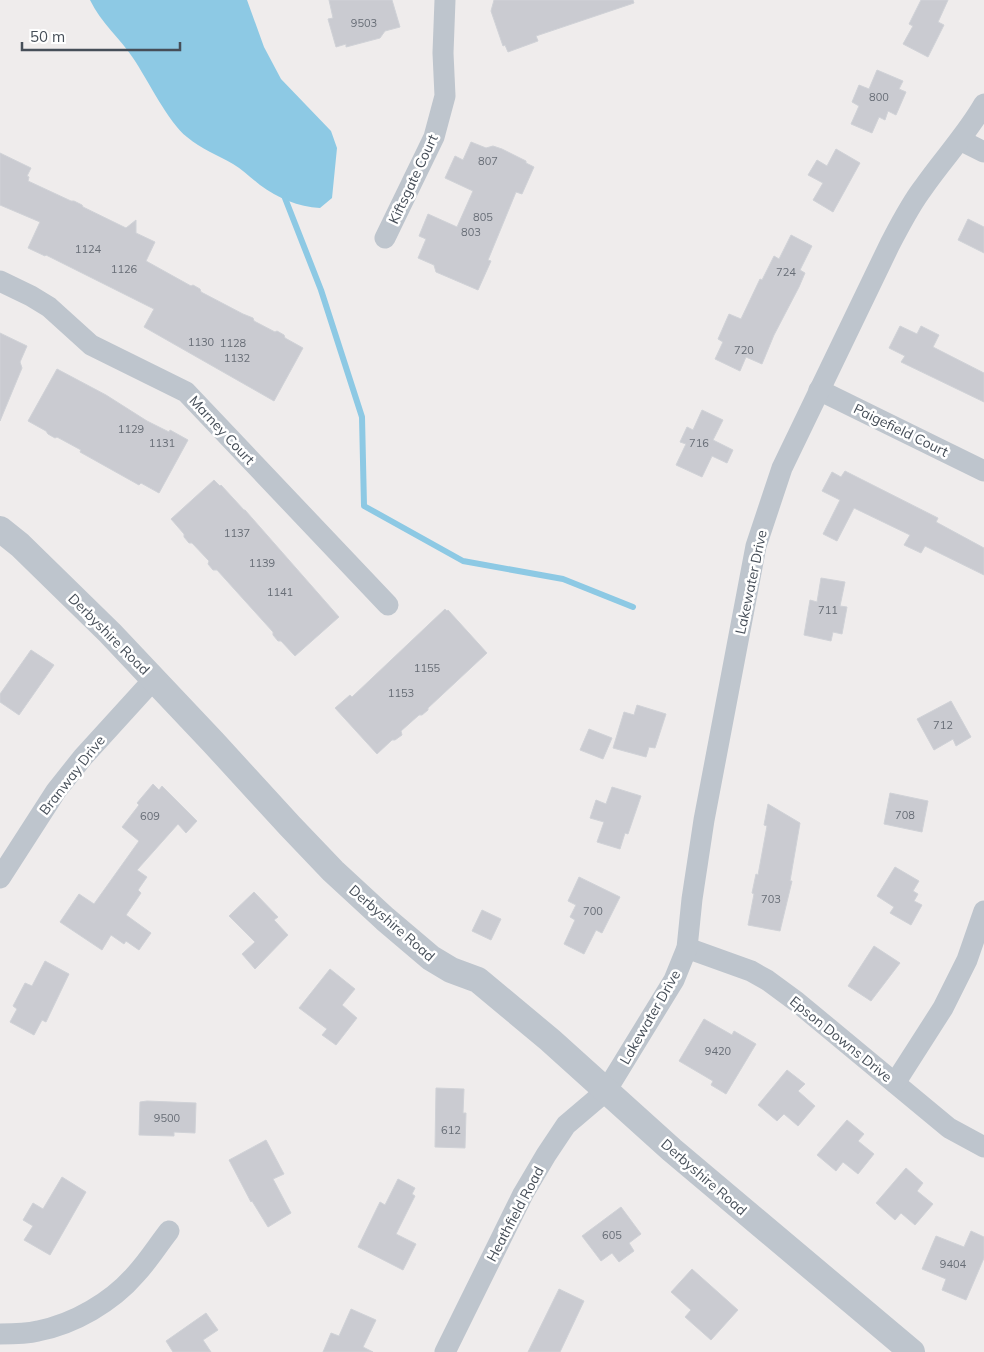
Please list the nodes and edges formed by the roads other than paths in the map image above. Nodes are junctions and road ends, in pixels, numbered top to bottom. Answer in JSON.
{"nodes":[{"id":1,"x":445,"y":0,"type":"edge"},
{"id":2,"x":984,"y":104,"type":"edge"},
{"id":3,"x":960,"y":140,"type":"junction"},
{"id":4,"x":984,"y":152,"type":"edge"},
{"id":5,"x":385,"y":238,"type":"dead end"},
{"id":6,"x":0,"y":281,"type":"edge"},
{"id":7,"x":819,"y":390,"type":"junction"},
{"id":8,"x":984,"y":471,"type":"edge"},
{"id":9,"x":0,"y":529,"type":"edge"},
{"id":10,"x":388,"y":605,"type":"dead end"},
{"id":11,"x":154,"y":679,"type":"junction"},
{"id":12,"x":0,"y":878,"type":"edge"},
{"id":13,"x":984,"y":912,"type":"edge"},
{"id":14,"x":687,"y":948,"type":"junction"},
{"id":15,"x":895,"y":1083,"type":"junction"},
{"id":16,"x":606,"y":1091,"type":"junction"},
{"id":17,"x":984,"y":1147,"type":"edge"},
{"id":18,"x":169,"y":1231,"type":"dead end"},
{"id":19,"x":0,"y":1334,"type":"edge"},
{"id":20,"x":445,"y":1352,"type":"edge"},
{"id":21,"x":912,"y":1352,"type":"edge"}],
"edges":[{"from":1,"to":5,"type":"street","name":"Kiftsgate Court"},
{"from":2,"to":3,"type":"street","name":"Lakewater Drive"},
{"from":3,"to":4,"type":"street"},
{"from":3,"to":7,"type":"street","name":"Lakewater Drive"},
{"from":6,"to":10,"type":"street","name":"Marney Court"},
{"from":7,"to":8,"type":"street","name":"Paigefield Court"},
{"from":7,"to":14,"type":"street","name":"Lakewater Drive"},
{"from":9,"to":11,"type":"street","name":"Derbyshire Road"},
{"from":11,"to":12,"type":"street","name":"Branway Drive"},
{"from":11,"to":16,"type":"street","name":"Derbyshire Road"},
{"from":13,"to":15,"type":"street"},
{"from":14,"to":15,"type":"street","name":"Epson Downs Drive"},
{"from":14,"to":16,"type":"street","name":"Lakewater Drive"},
{"from":15,"to":17,"type":"street","name":"Epson Downs Drive"},
{"from":16,"to":20,"type":"street","name":"Heathfield Road"},
{"from":16,"to":21,"type":"street","name":"Derbyshire Road"},
{"from":18,"to":19,"type":"street"}]}
